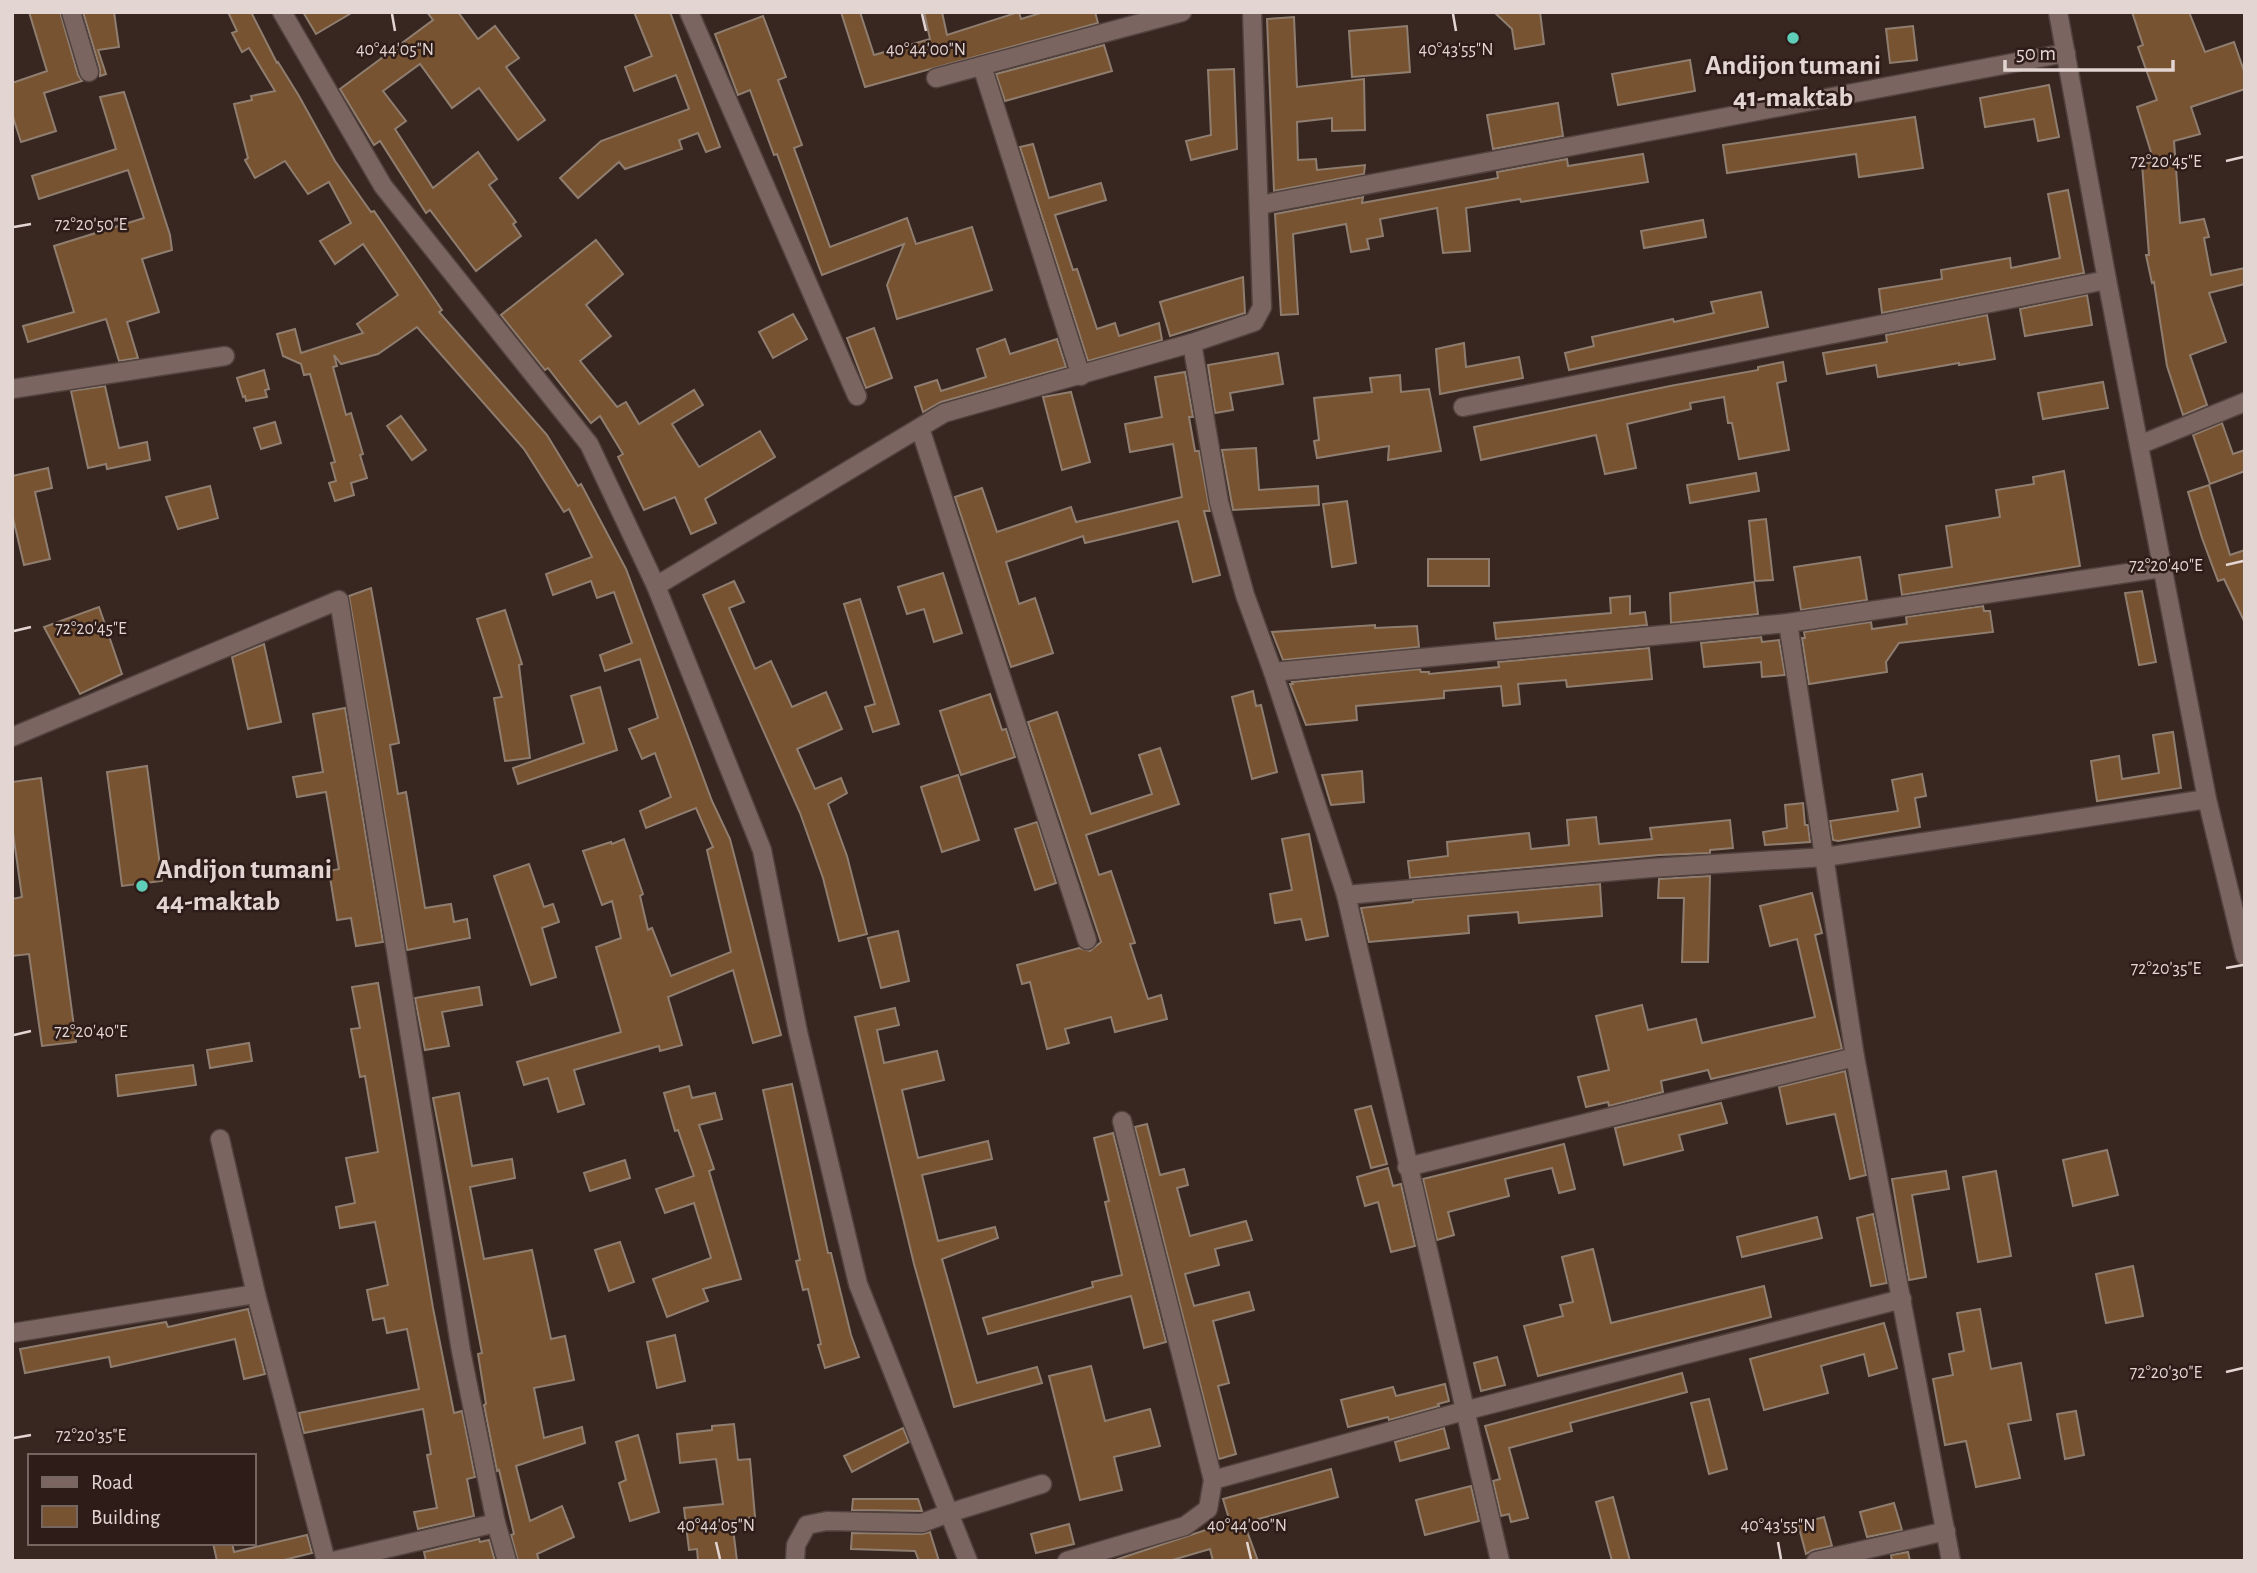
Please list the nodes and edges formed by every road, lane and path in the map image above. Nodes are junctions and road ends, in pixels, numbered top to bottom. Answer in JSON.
{"nodes":[{"id":1,"x":71,"y":12,"type":"edge"},
{"id":2,"x":282,"y":12,"type":"edge"},
{"id":3,"x":689,"y":12,"type":"edge"},
{"id":4,"x":1182,"y":12,"type":"edge"},
{"id":5,"x":1252,"y":12,"type":"edge"},
{"id":6,"x":2058,"y":12,"type":"edge"},
{"id":7,"x":2066,"y":53,"type":"junction"},
{"id":8,"x":982,"y":66,"type":"junction"},
{"id":9,"x":89,"y":72,"type":"dead end"},
{"id":10,"x":936,"y":78,"type":"dead end"},
{"id":11,"x":1259,"y":205,"type":"junction"},
{"id":12,"x":2107,"y":280,"type":"junction"},
{"id":13,"x":1192,"y":343,"type":"junction"},
{"id":14,"x":225,"y":356,"type":"dead end"},
{"id":15,"x":1081,"y":376,"type":"junction"},
{"id":16,"x":12,"y":389,"type":"edge"},
{"id":17,"x":857,"y":396,"type":"dead end"},
{"id":18,"x":2245,"y":402,"type":"edge"},
{"id":19,"x":1463,"y":407,"type":"dead end"},
{"id":20,"x":920,"y":428,"type":"junction"},
{"id":21,"x":2139,"y":445,"type":"junction"},
{"id":22,"x":2162,"y":568,"type":"junction"},
{"id":23,"x":656,"y":586,"type":"junction"},
{"id":24,"x":1788,"y":623,"type":"junction"},
{"id":25,"x":1273,"y":672,"type":"junction"},
{"id":26,"x":12,"y":737,"type":"edge"},
{"id":27,"x":2207,"y":799,"type":"junction"},
{"id":28,"x":1825,"y":858,"type":"junction"},
{"id":29,"x":1346,"y":895,"type":"junction"},
{"id":30,"x":2240,"y":919,"type":"edge"},
{"id":31,"x":1087,"y":940,"type":"dead end"},
{"id":32,"x":2245,"y":957,"type":"edge"},
{"id":33,"x":1855,"y":1057,"type":"junction"},
{"id":34,"x":1122,"y":1121,"type":"dead end"},
{"id":35,"x":220,"y":1139,"type":"dead end"},
{"id":36,"x":1407,"y":1167,"type":"junction"},
{"id":37,"x":256,"y":1294,"type":"junction"},
{"id":38,"x":1902,"y":1299,"type":"junction"},
{"id":39,"x":12,"y":1333,"type":"edge"},
{"id":40,"x":1464,"y":1411,"type":"junction"},
{"id":41,"x":1213,"y":1480,"type":"junction"},
{"id":42,"x":1042,"y":1484,"type":"dead end"},
{"id":43,"x":948,"y":1513,"type":"junction"},
{"id":44,"x":496,"y":1523,"type":"junction"},
{"id":45,"x":1946,"y":1531,"type":"junction"},
{"id":46,"x":326,"y":1561,"type":"edge"},
{"id":47,"x":333,"y":1561,"type":"edge"},
{"id":48,"x":507,"y":1561,"type":"edge"},
{"id":49,"x":795,"y":1561,"type":"edge"},
{"id":50,"x":968,"y":1561,"type":"edge"},
{"id":51,"x":1067,"y":1561,"type":"edge"},
{"id":52,"x":1500,"y":1561,"type":"edge"},
{"id":53,"x":1816,"y":1561,"type":"edge"},
{"id":54,"x":1951,"y":1561,"type":"edge"}],
"edges":[{"from":1,"to":9,"type":"street"},
{"from":2,"to":23,"type":"street"},
{"from":3,"to":17,"type":"street"},
{"from":4,"to":8,"type":"street"},
{"from":5,"to":11,"type":"street"},
{"from":6,"to":7,"type":"street"},
{"from":7,"to":11,"type":"street"},
{"from":7,"to":12,"type":"street"},
{"from":8,"to":10,"type":"street"},
{"from":8,"to":15,"type":"street"},
{"from":11,"to":13,"type":"street"},
{"from":12,"to":19,"type":"street"},
{"from":12,"to":21,"type":"street"},
{"from":13,"to":15,"type":"street"},
{"from":13,"to":25,"type":"street"},
{"from":14,"to":16,"type":"street"},
{"from":15,"to":20,"type":"street"},
{"from":18,"to":21,"type":"street"},
{"from":20,"to":23,"type":"street"},
{"from":20,"to":31,"type":"street"},
{"from":21,"to":22,"type":"street"},
{"from":22,"to":24,"type":"street"},
{"from":22,"to":27,"type":"street"},
{"from":23,"to":43,"type":"street"},
{"from":24,"to":25,"type":"street"},
{"from":24,"to":28,"type":"street"},
{"from":25,"to":29,"type":"street"},
{"from":26,"to":44,"type":"street"},
{"from":27,"to":28,"type":"street"},
{"from":27,"to":30,"type":"street"},
{"from":28,"to":29,"type":"street"},
{"from":28,"to":33,"type":"street"},
{"from":29,"to":36,"type":"street"},
{"from":30,"to":32,"type":"street"},
{"from":33,"to":36,"type":"street"},
{"from":33,"to":38,"type":"street"},
{"from":34,"to":41,"type":"street"},
{"from":35,"to":37,"type":"street"},
{"from":36,"to":40,"type":"street"},
{"from":37,"to":39,"type":"street"},
{"from":37,"to":46,"type":"street"},
{"from":38,"to":40,"type":"street"},
{"from":38,"to":45,"type":"street"},
{"from":40,"to":41,"type":"street"},
{"from":40,"to":52,"type":"street"},
{"from":41,"to":51,"type":"street"},
{"from":42,"to":43,"type":"street"},
{"from":43,"to":49,"type":"street"},
{"from":43,"to":50,"type":"street"},
{"from":44,"to":47,"type":"street"},
{"from":44,"to":48,"type":"street"},
{"from":45,"to":53,"type":"street"},
{"from":45,"to":54,"type":"street"}]}
